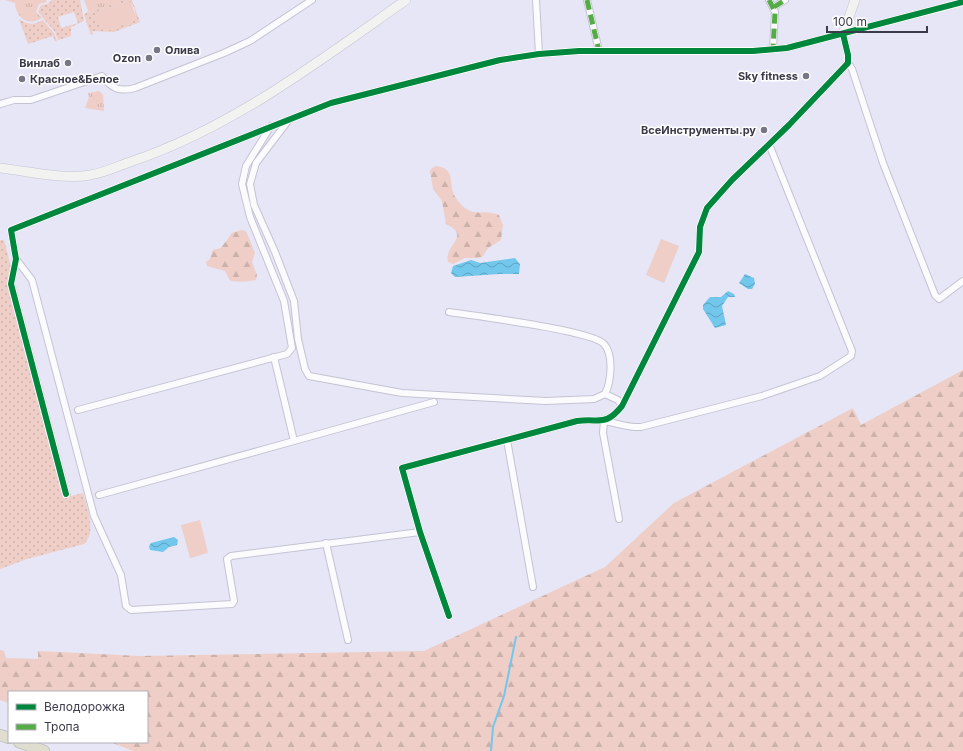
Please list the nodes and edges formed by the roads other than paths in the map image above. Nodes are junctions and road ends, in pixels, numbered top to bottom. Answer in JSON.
{"nodes":[{"id":1,"x":312,"y":0,"type":"edge"},
{"id":2,"x":406,"y":0,"type":"edge"},
{"id":3,"x":536,"y":0,"type":"edge"},
{"id":4,"x":587,"y":0,"type":"edge"},
{"id":5,"x":769,"y":0,"type":"edge"},
{"id":6,"x":785,"y":0,"type":"edge"},
{"id":7,"x":855,"y":0,"type":"edge"},
{"id":8,"x":963,"y":2,"type":"edge"},
{"id":9,"x":774,"y":7,"type":"junction"},
{"id":10,"x":843,"y":34,"type":"junction"},
{"id":11,"x":772,"y":49,"type":"junction"},
{"id":12,"x":599,"y":51,"type":"junction"},
{"id":13,"x":539,"y":54,"type":"junction"},
{"id":14,"x":848,"y":63,"type":"junction"},
{"id":15,"x":0,"y":104,"type":"edge"},
{"id":16,"x":289,"y":119,"type":"junction"},
{"id":17,"x":271,"y":126,"type":"junction"},
{"id":18,"x":769,"y":144,"type":"junction"},
{"id":19,"x":0,"y":168,"type":"edge"},
{"id":20,"x":16,"y":259,"type":"junction"},
{"id":21,"x":963,"y":281,"type":"edge"},
{"id":22,"x":449,"y":312,"type":"dead end"},
{"id":23,"x":274,"y":357,"type":"junction"},
{"id":24,"x":605,"y":394,"type":"junction"},
{"id":25,"x":434,"y":402,"type":"dead end"},
{"id":26,"x":622,"y":406,"type":"junction"},
{"id":27,"x":78,"y":410,"type":"dead end"},
{"id":28,"x":604,"y":421,"type":"junction"},
{"id":29,"x":507,"y":440,"type":"junction"},
{"id":30,"x":294,"y":441,"type":"junction"},
{"id":31,"x":66,"y":494,"type":"dead end"},
{"id":32,"x":99,"y":495,"type":"dead end"},
{"id":33,"x":619,"y":519,"type":"dead end"},
{"id":34,"x":420,"y":532,"type":"junction"},
{"id":35,"x":326,"y":542,"type":"junction"},
{"id":36,"x":533,"y":587,"type":"dead end"},
{"id":37,"x":449,"y":616,"type":"dead end"},
{"id":38,"x":348,"y":640,"type":"dead end"},
{"id":39,"x":22,"y":743,"type":"edge"},
{"id":40,"x":44,"y":751,"type":"edge"}],
"edges":[{"from":1,"to":15,"type":"street"},
{"from":2,"to":19,"type":"street"},
{"from":3,"to":13,"type":"street"},
{"from":4,"to":12,"type":"street"},
{"from":5,"to":9,"type":"street"},
{"from":6,"to":9,"type":"street"},
{"from":7,"to":10,"type":"street"},
{"from":8,"to":10,"type":"street"},
{"from":9,"to":11,"type":"street"},
{"from":10,"to":11,"type":"street"},
{"from":10,"to":14,"type":"street"},
{"from":11,"to":12,"type":"street"},
{"from":12,"to":13,"type":"street"},
{"from":13,"to":16,"type":"street"},
{"from":14,"to":18,"type":"street"},
{"from":14,"to":21,"type":"street"},
{"from":16,"to":17,"type":"street"},
{"from":16,"to":24,"type":"street"},
{"from":17,"to":20,"type":"street"},
{"from":17,"to":23,"type":"street"},
{"from":18,"to":26,"type":"street"},
{"from":18,"to":28,"type":"street"},
{"from":20,"to":31,"type":"street"},
{"from":20,"to":35,"type":"street"},
{"from":22,"to":24,"type":"street"},
{"from":23,"to":27,"type":"street"},
{"from":23,"to":30,"type":"street"},
{"from":24,"to":26,"type":"street"},
{"from":25,"to":30,"type":"street"},
{"from":26,"to":28,"type":"street"},
{"from":28,"to":29,"type":"street"},
{"from":28,"to":33,"type":"street"},
{"from":29,"to":34,"type":"street"},
{"from":29,"to":36,"type":"street"},
{"from":30,"to":32,"type":"street"},
{"from":34,"to":35,"type":"street"},
{"from":34,"to":37,"type":"street"},
{"from":35,"to":38,"type":"street"},
{"from":39,"to":40,"type":"highway"}]}
